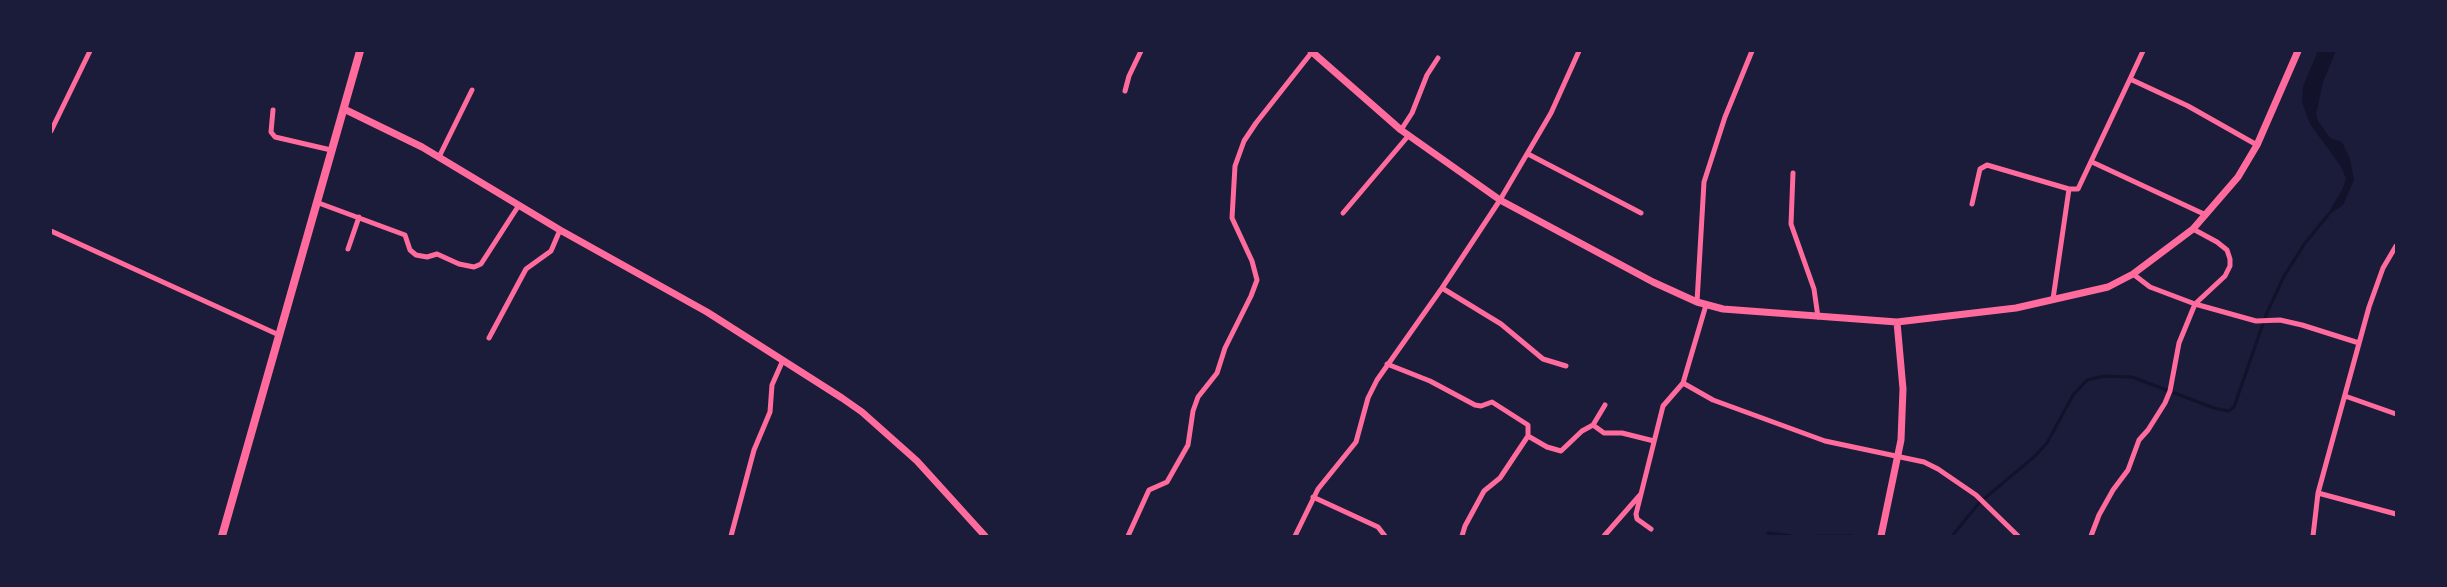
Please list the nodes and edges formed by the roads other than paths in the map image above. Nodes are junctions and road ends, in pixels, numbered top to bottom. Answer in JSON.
{"nodes":[{"id":1,"x":90,"y":51,"type":"edge"},
{"id":2,"x":360,"y":51,"type":"edge"},
{"id":3,"x":1141,"y":51,"type":"edge"},
{"id":4,"x":1579,"y":51,"type":"edge"},
{"id":5,"x":1752,"y":51,"type":"edge"},
{"id":6,"x":2143,"y":51,"type":"edge"},
{"id":7,"x":2298,"y":51,"type":"edge"},
{"id":8,"x":1314,"y":52,"type":"edge"},
{"id":9,"x":1438,"y":58,"type":"dead end"},
{"id":10,"x":2130,"y":79,"type":"junction"},
{"id":11,"x":472,"y":90,"type":"dead end"},
{"id":12,"x":1125,"y":91,"type":"dead end"},
{"id":13,"x":344,"y":109,"type":"junction"},
{"id":14,"x":273,"y":110,"type":"dead end"},
{"id":15,"x":1401,"y":130,"type":"junction"},
{"id":16,"x":51,"y":131,"type":"edge"},
{"id":17,"x":1409,"y":135,"type":"junction"},
{"id":18,"x":2258,"y":145,"type":"junction"},
{"id":19,"x":331,"y":150,"type":"junction"},
{"id":20,"x":1528,"y":154,"type":"junction"},
{"id":21,"x":439,"y":157,"type":"junction"},
{"id":22,"x":2092,"y":162,"type":"junction"},
{"id":23,"x":1793,"y":173,"type":"dead end"},
{"id":24,"x":2069,"y":189,"type":"junction"},
{"id":25,"x":1500,"y":200,"type":"junction"},
{"id":26,"x":316,"y":202,"type":"junction"},
{"id":27,"x":1972,"y":204,"type":"dead end"},
{"id":28,"x":519,"y":206,"type":"junction"},
{"id":29,"x":1343,"y":213,"type":"dead end"},
{"id":30,"x":1641,"y":213,"type":"dead end"},
{"id":31,"x":2206,"y":215,"type":"junction"},
{"id":32,"x":359,"y":217,"type":"junction"},
{"id":33,"x":2193,"y":229,"type":"junction"},
{"id":34,"x":560,"y":230,"type":"junction"},
{"id":35,"x":51,"y":231,"type":"edge"},
{"id":36,"x":2396,"y":246,"type":"edge"},
{"id":37,"x":348,"y":249,"type":"dead end"},
{"id":38,"x":2133,"y":274,"type":"junction"},
{"id":39,"x":1442,"y":288,"type":"junction"},
{"id":40,"x":2053,"y":299,"type":"junction"},
{"id":41,"x":1697,"y":302,"type":"junction"},
{"id":42,"x":2195,"y":304,"type":"junction"},
{"id":43,"x":1706,"y":305,"type":"junction"},
{"id":44,"x":1818,"y":317,"type":"junction"},
{"id":45,"x":1897,"y":322,"type":"junction"},
{"id":46,"x":279,"y":335,"type":"junction"},
{"id":47,"x":489,"y":339,"type":"dead end"},
{"id":48,"x":2359,"y":343,"type":"junction"},
{"id":49,"x":783,"y":360,"type":"junction"},
{"id":50,"x":1387,"y":364,"type":"junction"},
{"id":51,"x":1566,"y":366,"type":"dead end"},
{"id":52,"x":1683,"y":382,"type":"junction"},
{"id":53,"x":2345,"y":396,"type":"junction"},
{"id":54,"x":1605,"y":405,"type":"dead end"},
{"id":55,"x":2396,"y":414,"type":"edge"},
{"id":56,"x":1593,"y":425,"type":"junction"},
{"id":57,"x":1528,"y":436,"type":"junction"},
{"id":58,"x":1654,"y":441,"type":"junction"},
{"id":59,"x":1899,"y":456,"type":"junction"},
{"id":60,"x":2318,"y":493,"type":"junction"},
{"id":61,"x":1641,"y":494,"type":"junction"},
{"id":62,"x":1313,"y":497,"type":"junction"},
{"id":63,"x":2396,"y":514,"type":"edge"},
{"id":64,"x":1651,"y":529,"type":"dead end"},
{"id":65,"x":222,"y":536,"type":"edge"},
{"id":66,"x":731,"y":536,"type":"edge"},
{"id":67,"x":984,"y":536,"type":"edge"},
{"id":68,"x":1128,"y":536,"type":"edge"},
{"id":69,"x":1295,"y":536,"type":"edge"},
{"id":70,"x":1385,"y":536,"type":"edge"},
{"id":71,"x":1462,"y":536,"type":"edge"},
{"id":72,"x":1604,"y":536,"type":"edge"},
{"id":73,"x":1881,"y":536,"type":"edge"},
{"id":74,"x":2018,"y":536,"type":"edge"},
{"id":75,"x":2091,"y":536,"type":"edge"},
{"id":76,"x":2313,"y":536,"type":"edge"}],
"edges":[{"from":1,"to":16,"type":"street"},
{"from":2,"to":13,"type":"main road"},
{"from":3,"to":12,"type":"street"},
{"from":4,"to":20,"type":"street"},
{"from":5,"to":41,"type":"street"},
{"from":6,"to":10,"type":"street"},
{"from":7,"to":18,"type":"street"},
{"from":8,"to":15,"type":"street"},
{"from":8,"to":68,"type":"street"},
{"from":9,"to":15,"type":"street"},
{"from":10,"to":18,"type":"street"},
{"from":10,"to":22,"type":"street"},
{"from":11,"to":21,"type":"street"},
{"from":13,"to":19,"type":"main road"},
{"from":13,"to":21,"type":"street"},
{"from":14,"to":19,"type":"street"},
{"from":15,"to":17,"type":"street"},
{"from":17,"to":25,"type":"street"},
{"from":17,"to":29,"type":"street"},
{"from":18,"to":31,"type":"street"},
{"from":19,"to":26,"type":"main road"},
{"from":20,"to":25,"type":"street"},
{"from":20,"to":30,"type":"street"},
{"from":21,"to":28,"type":"street"},
{"from":22,"to":24,"type":"street"},
{"from":22,"to":31,"type":"street"},
{"from":23,"to":44,"type":"street"},
{"from":24,"to":27,"type":"street"},
{"from":24,"to":40,"type":"street"},
{"from":25,"to":39,"type":"street"},
{"from":25,"to":41,"type":"street"},
{"from":26,"to":32,"type":"street"},
{"from":26,"to":46,"type":"main road"},
{"from":28,"to":32,"type":"street"},
{"from":28,"to":34,"type":"street"},
{"from":31,"to":33,"type":"street"},
{"from":32,"to":37,"type":"street"},
{"from":33,"to":38,"type":"street"},
{"from":33,"to":42,"type":"street"},
{"from":34,"to":47,"type":"street"},
{"from":34,"to":49,"type":"street"},
{"from":35,"to":46,"type":"street"},
{"from":36,"to":48,"type":"street"},
{"from":38,"to":40,"type":"street"},
{"from":38,"to":42,"type":"street"},
{"from":39,"to":50,"type":"street"},
{"from":39,"to":51,"type":"street"},
{"from":40,"to":45,"type":"street"},
{"from":41,"to":43,"type":"street"},
{"from":42,"to":48,"type":"street"},
{"from":42,"to":75,"type":"street"},
{"from":43,"to":44,"type":"street"},
{"from":43,"to":52,"type":"street"},
{"from":44,"to":45,"type":"street"},
{"from":45,"to":59,"type":"street"},
{"from":46,"to":65,"type":"main road"},
{"from":48,"to":53,"type":"street"},
{"from":49,"to":66,"type":"street"},
{"from":49,"to":67,"type":"street"},
{"from":50,"to":57,"type":"street"},
{"from":50,"to":62,"type":"street"},
{"from":52,"to":58,"type":"street"},
{"from":52,"to":59,"type":"street"},
{"from":53,"to":55,"type":"street"},
{"from":53,"to":60,"type":"street"},
{"from":54,"to":56,"type":"street"},
{"from":56,"to":57,"type":"street"},
{"from":56,"to":58,"type":"street"},
{"from":57,"to":71,"type":"street"},
{"from":58,"to":61,"type":"street"},
{"from":59,"to":73,"type":"street"},
{"from":59,"to":74,"type":"street"},
{"from":60,"to":63,"type":"street"},
{"from":60,"to":76,"type":"street"},
{"from":61,"to":64,"type":"street"},
{"from":61,"to":72,"type":"street"},
{"from":62,"to":69,"type":"street"},
{"from":62,"to":70,"type":"street"}]}
